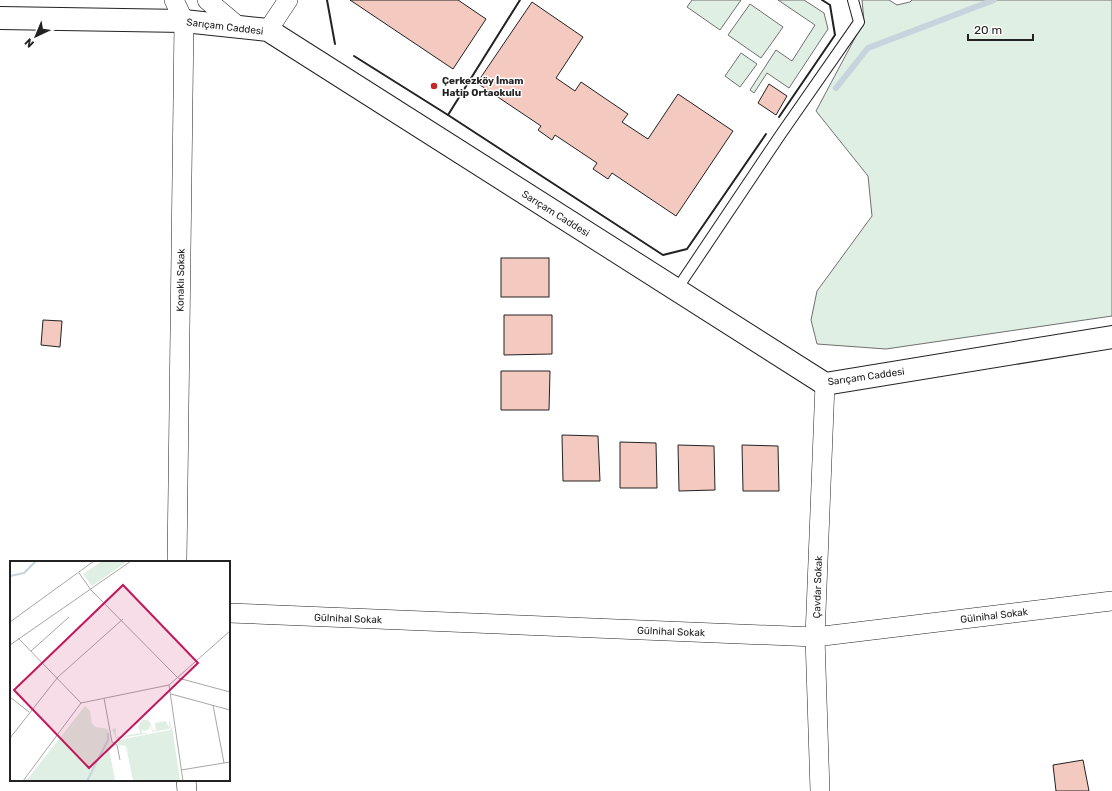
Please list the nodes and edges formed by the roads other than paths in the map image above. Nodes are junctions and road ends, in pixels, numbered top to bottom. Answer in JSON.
{"nodes":[{"id":1,"x":174,"y":0,"type":"edge"},
{"id":2,"x":207,"y":0,"type":"edge"},
{"id":3,"x":288,"y":0,"type":"edge"},
{"id":4,"x":853,"y":0,"type":"edge"},
{"id":5,"x":0,"y":18,"type":"edge"},
{"id":6,"x":184,"y":21,"type":"junction"},
{"id":7,"x":239,"y":27,"type":"junction"},
{"id":8,"x":268,"y":30,"type":"junction"},
{"id":9,"x":676,"y":289,"type":"junction"},
{"id":10,"x":1112,"y":337,"type":"edge"},
{"id":11,"x":825,"y":384,"type":"junction"},
{"id":12,"x":177,"y":561,"type":"edge"},
{"id":13,"x":1112,"y":601,"type":"edge"},
{"id":14,"x":230,"y":613,"type":"edge"},
{"id":15,"x":815,"y":637,"type":"junction"},
{"id":16,"x":186,"y":781,"type":"edge"},
{"id":17,"x":187,"y":791,"type":"edge"},
{"id":18,"x":820,"y":791,"type":"edge"}],
"edges":[{"from":1,"to":6,"type":"street","name":"Konaklı Sokak"},
{"from":2,"to":7,"type":"street"},
{"from":3,"to":8,"type":"street"},
{"from":4,"to":9,"type":"lane"},
{"from":5,"to":6,"type":"street","name":"Sarıçam Caddesi"},
{"from":6,"to":7,"type":"street","name":"Sarıçam Caddesi"},
{"from":6,"to":12,"type":"street","name":"Konaklı Sokak"},
{"from":7,"to":8,"type":"street","name":"Sarıçam Caddesi"},
{"from":8,"to":9,"type":"street","name":"Sarıçam Caddesi"},
{"from":9,"to":11,"type":"street","name":"Sarıçam Caddesi"},
{"from":10,"to":11,"type":"street","name":"Sarıçam Caddesi"},
{"from":11,"to":15,"type":"street","name":"Çavdar Sokak"},
{"from":13,"to":15,"type":"street","name":"Gülnihal Sokak"},
{"from":14,"to":15,"type":"street","name":"Gülnihal Sokak"},
{"from":15,"to":18,"type":"street","name":"Çavdar Sokak"},
{"from":16,"to":17,"type":"street"}]}
